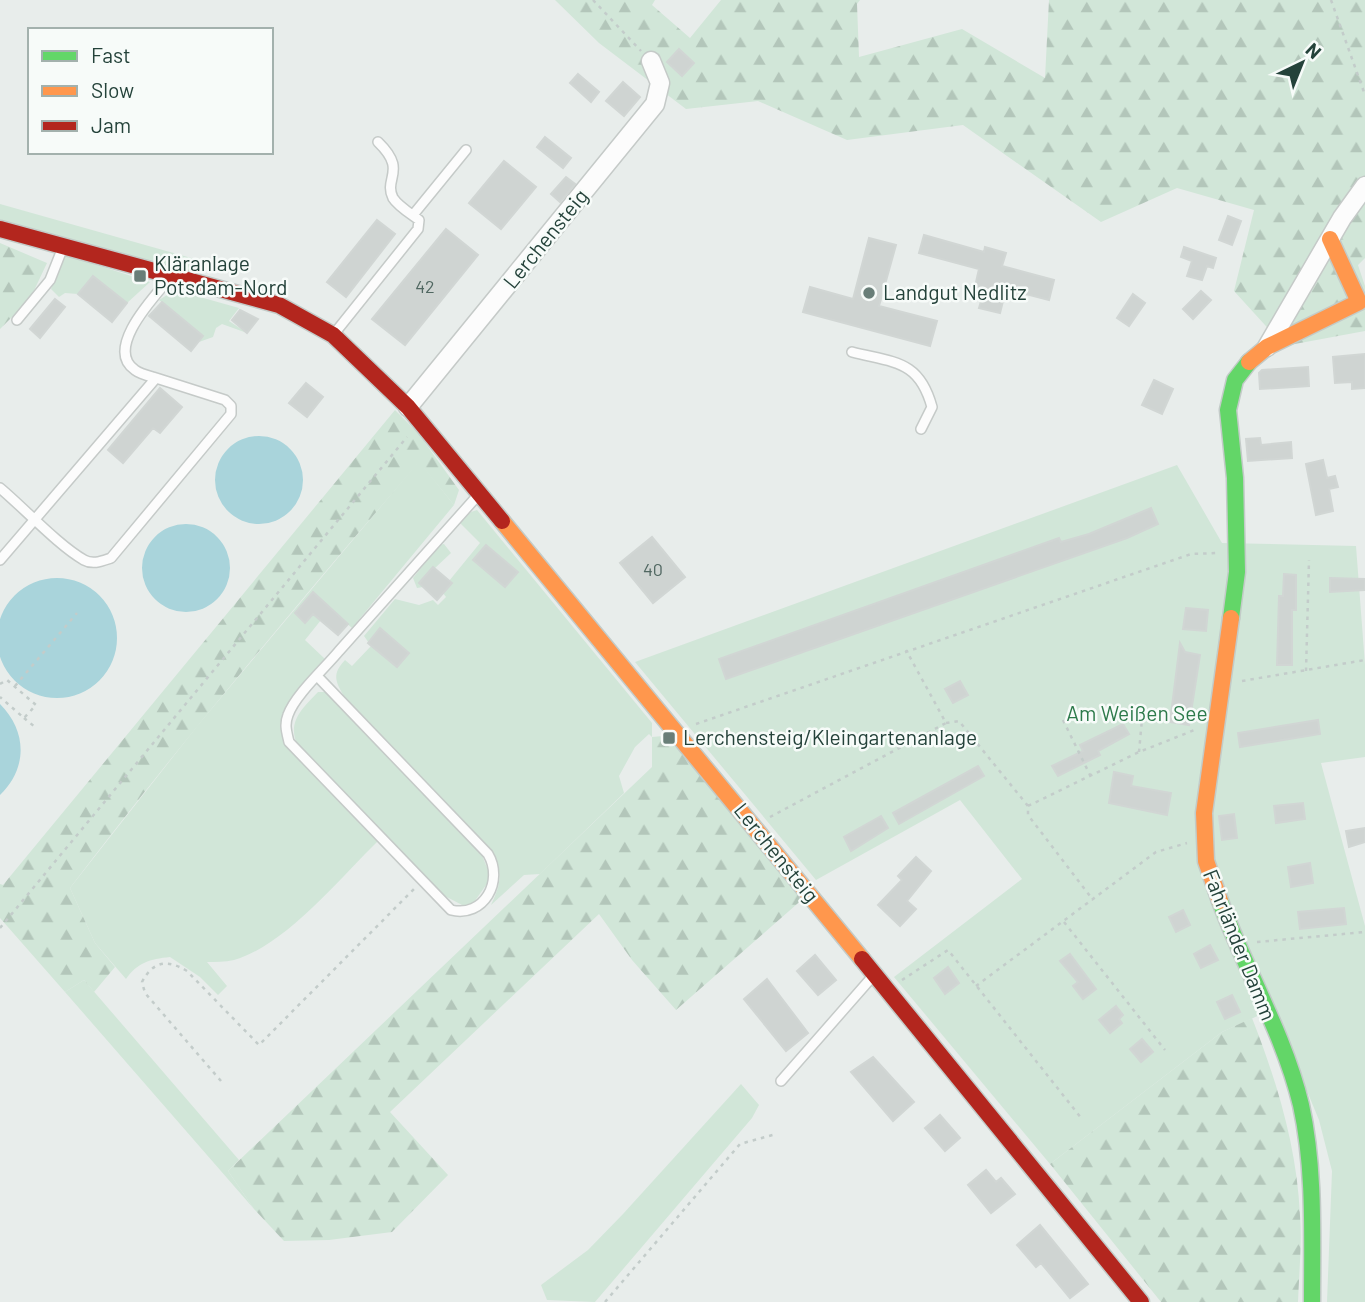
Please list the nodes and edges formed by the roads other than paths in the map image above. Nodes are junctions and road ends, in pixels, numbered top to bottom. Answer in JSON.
{"nodes":[{"id":1,"x":651,"y":61,"type":"road end"},
{"id":2,"x":378,"y":142,"type":"dead end"},
{"id":3,"x":466,"y":150,"type":"dead end"},
{"id":4,"x":1365,"y":186,"type":"edge"},
{"id":5,"x":413,"y":215,"type":"junction"},
{"id":6,"x":0,"y":229,"type":"edge"},
{"id":7,"x":1330,"y":239,"type":"junction"},
{"id":8,"x":63,"y":246,"type":"junction"},
{"id":9,"x":172,"y":275,"type":"junction"},
{"id":10,"x":17,"y":320,"type":"dead end"},
{"id":11,"x":332,"y":335,"type":"junction"},
{"id":12,"x":1267,"y":347,"type":"junction"},
{"id":13,"x":852,"y":352,"type":"dead end"},
{"id":14,"x":156,"y":378,"type":"junction"},
{"id":15,"x":414,"y":414,"type":"junction"},
{"id":16,"x":921,"y":429,"type":"dead end"},
{"id":17,"x":0,"y":488,"type":"edge"},
{"id":18,"x":480,"y":494,"type":"junction"},
{"id":19,"x":36,"y":518,"type":"junction"},
{"id":20,"x":0,"y":560,"type":"edge"},
{"id":21,"x":317,"y":677,"type":"junction"},
{"id":22,"x":874,"y":974,"type":"junction"},
{"id":23,"x":781,"y":1082,"type":"dead end"},
{"id":24,"x":1141,"y":1302,"type":"edge"},
{"id":25,"x":1312,"y":1302,"type":"edge"}],
"edges":[{"from":1,"to":15,"type":"street","name":"Lerchensteig"},
{"from":2,"to":5,"type":"lane"},
{"from":3,"to":5,"type":"lane"},
{"from":4,"to":7,"type":"street","name":"Fahrländer Damm"},
{"from":5,"to":11,"type":"lane"},
{"from":6,"to":8,"type":"street","name":"Lerchensteig"},
{"from":7,"to":12,"type":"street","name":"Fahrländer Damm"},
{"from":7,"to":12,"type":"street","name":"Fahrländer Damm"},
{"from":8,"to":9,"type":"street","name":"Lerchensteig"},
{"from":8,"to":10,"type":"lane"},
{"from":9,"to":11,"type":"street","name":"Lerchensteig"},
{"from":9,"to":14,"type":"lane"},
{"from":11,"to":15,"type":"street","name":"Lerchensteig"},
{"from":12,"to":25,"type":"street","name":"Fahrländer Damm"},
{"from":13,"to":16,"type":"lane"},
{"from":14,"to":19,"type":"lane"},
{"from":14,"to":19,"type":"lane"},
{"from":15,"to":18,"type":"street","name":"Lerchensteig"},
{"from":17,"to":19,"type":"lane"},
{"from":18,"to":21,"type":"lane"},
{"from":18,"to":22,"type":"street","name":"Lerchensteig"},
{"from":19,"to":20,"type":"lane"},
{"from":21,"to":21,"type":"lane"},
{"from":22,"to":23,"type":"lane"},
{"from":22,"to":24,"type":"street","name":"Lerchensteig"}]}
